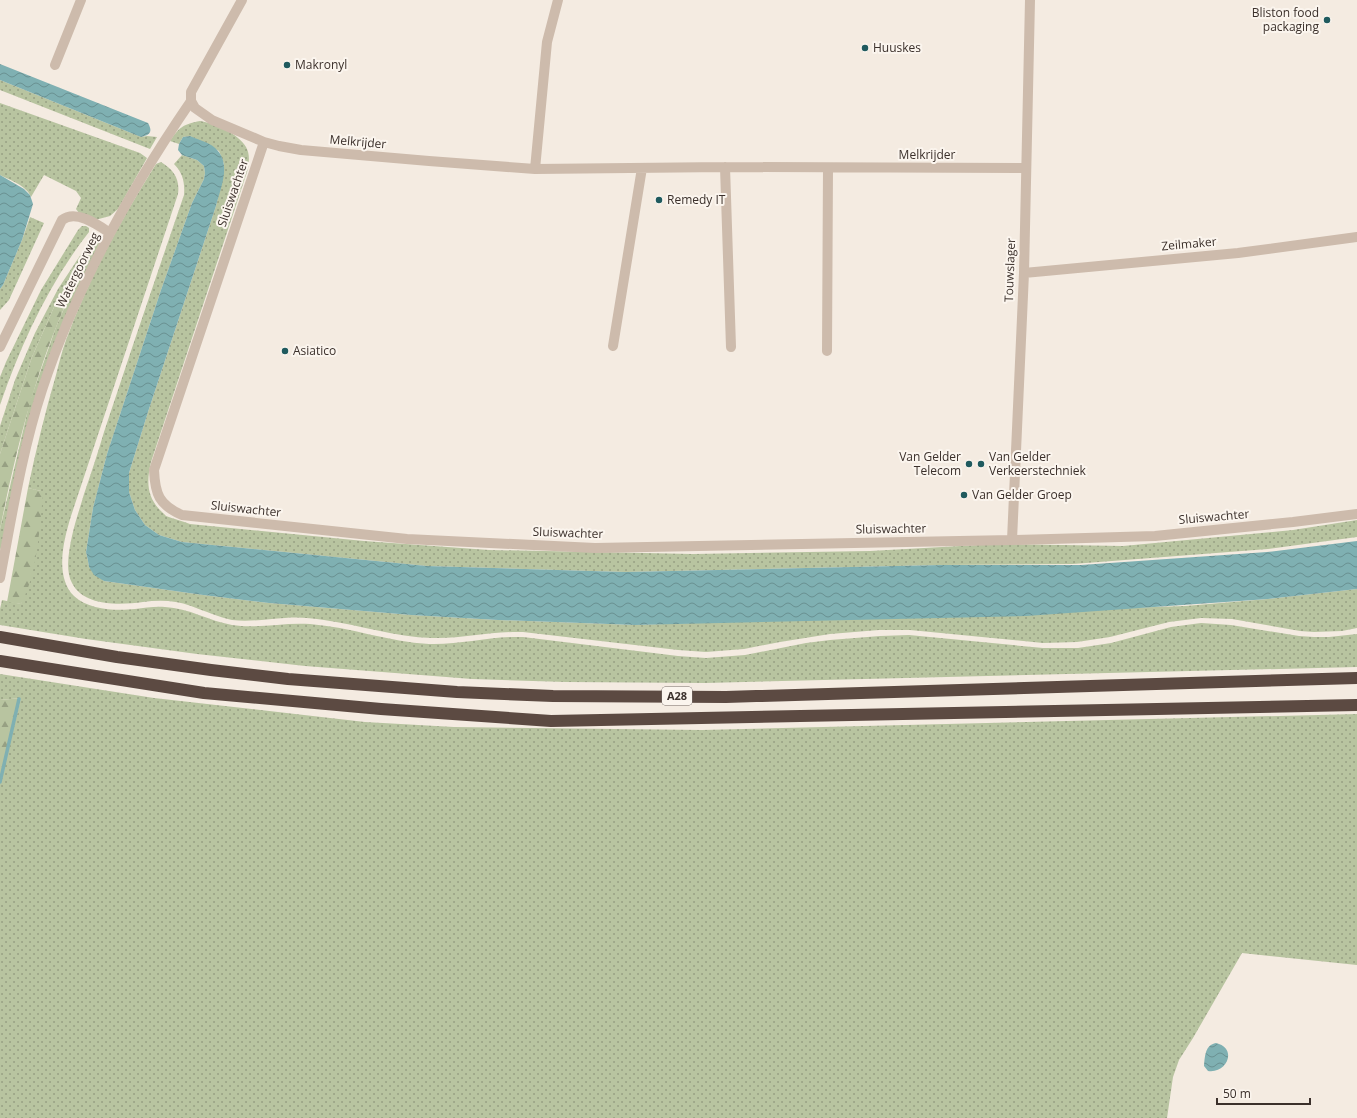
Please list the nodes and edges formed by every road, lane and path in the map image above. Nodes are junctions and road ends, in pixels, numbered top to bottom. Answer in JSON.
{"nodes":[{"id":1,"x":81,"y":0,"type":"edge"},
{"id":2,"x":242,"y":0,"type":"edge"},
{"id":3,"x":558,"y":0,"type":"edge"},
{"id":4,"x":1030,"y":0,"type":"edge"},
{"id":5,"x":55,"y":64,"type":"dead end"},
{"id":6,"x":191,"y":101,"type":"junction"},
{"id":7,"x":264,"y":142,"type":"junction"},
{"id":8,"x":725,"y":167,"type":"junction"},
{"id":9,"x":642,"y":168,"type":"junction"},
{"id":10,"x":828,"y":168,"type":"junction"},
{"id":11,"x":1026,"y":168,"type":"junction"},
{"id":12,"x":535,"y":169,"type":"junction"},
{"id":13,"x":110,"y":233,"type":"junction"},
{"id":14,"x":1357,"y":237,"type":"edge"},
{"id":15,"x":1024,"y":272,"type":"junction"},
{"id":16,"x":613,"y":346,"type":"dead end"},
{"id":17,"x":0,"y":347,"type":"edge"},
{"id":18,"x":731,"y":347,"type":"dead end"},
{"id":19,"x":827,"y":351,"type":"dead end"},
{"id":20,"x":1357,"y":514,"type":"edge"},
{"id":21,"x":1012,"y":540,"type":"junction"},
{"id":22,"x":0,"y":578,"type":"edge"},
{"id":23,"x":0,"y":638,"type":"edge"},
{"id":24,"x":0,"y":661,"type":"edge"},
{"id":25,"x":1357,"y":678,"type":"edge"},
{"id":26,"x":1357,"y":705,"type":"edge"}],
"edges":[{"from":1,"to":5,"type":"street"},
{"from":2,"to":6,"type":"street","name":"Watergoorweg"},
{"from":3,"to":12,"type":"street"},
{"from":4,"to":11,"type":"street","name":"Touwslager"},
{"from":6,"to":7,"type":"street","name":"Melkrijder"},
{"from":6,"to":13,"type":"street","name":"Watergoorweg"},
{"from":7,"to":12,"type":"street","name":"Melkrijder"},
{"from":7,"to":21,"type":"street","name":"Sluiswachter"},
{"from":8,"to":9,"type":"street","name":"Melkrijder"},
{"from":8,"to":10,"type":"street","name":"Melkrijder"},
{"from":8,"to":18,"type":"street"},
{"from":9,"to":12,"type":"street","name":"Melkrijder"},
{"from":9,"to":16,"type":"street"},
{"from":10,"to":11,"type":"street","name":"Melkrijder"},
{"from":10,"to":19,"type":"street"},
{"from":11,"to":15,"type":"street","name":"Touwslager"},
{"from":13,"to":17,"type":"street"},
{"from":13,"to":22,"type":"street","name":"Watergoorweg"},
{"from":14,"to":15,"type":"street","name":"Zeilmaker"},
{"from":15,"to":21,"type":"street","name":"Touwslager"},
{"from":20,"to":21,"type":"street","name":"Sluiswachter"},
{"from":23,"to":25,"type":"highway","number":"A28"},
{"from":24,"to":26,"type":"highway","number":"A28"}]}
